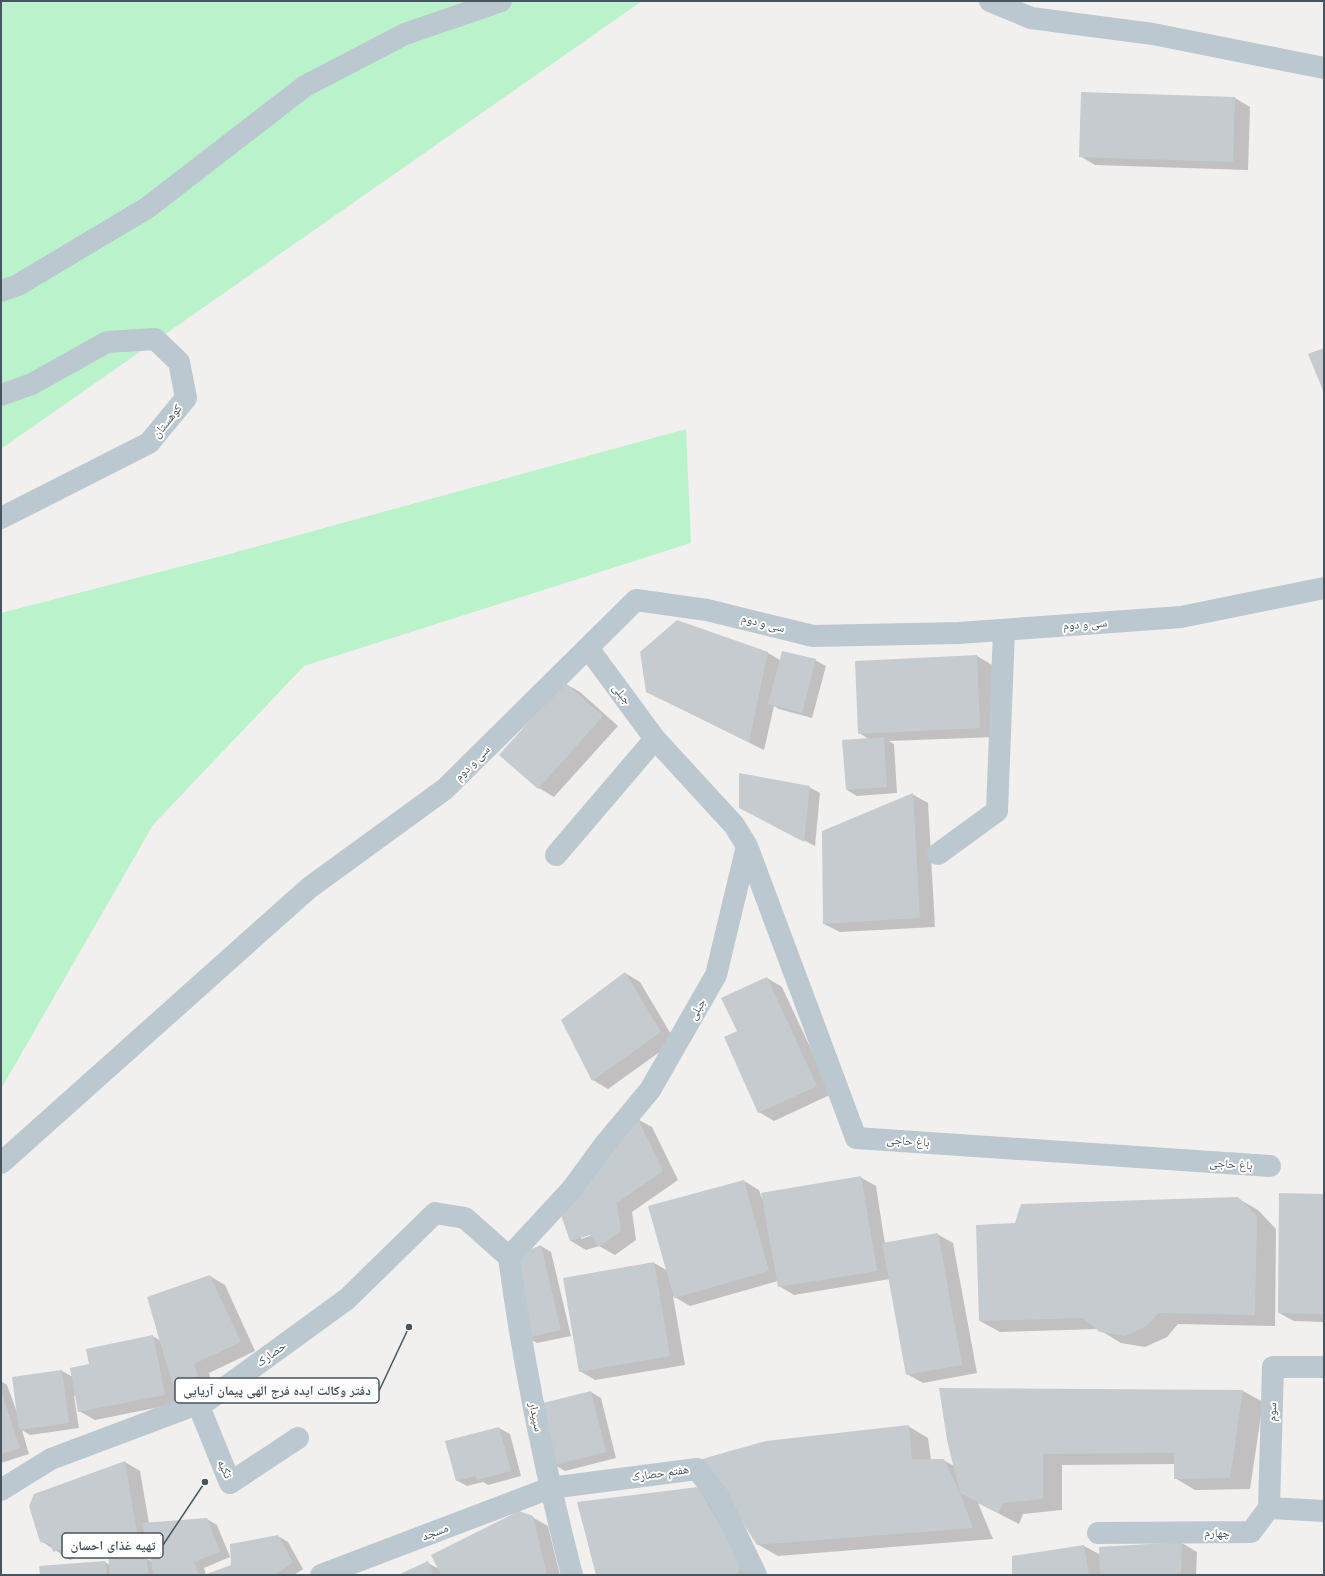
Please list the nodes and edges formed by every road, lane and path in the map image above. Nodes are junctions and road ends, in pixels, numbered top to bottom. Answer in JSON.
{"nodes":[{"id":1,"x":501,"y":1,"type":"edge"},
{"id":2,"x":990,"y":1,"type":"edge"},
{"id":3,"x":1324,"y":68,"type":"edge"},
{"id":4,"x":1,"y":291,"type":"edge"},
{"id":5,"x":1,"y":395,"type":"edge"},
{"id":6,"x":1,"y":518,"type":"edge"},
{"id":7,"x":1324,"y":588,"type":"edge"},
{"id":8,"x":1004,"y":630,"type":"junction"},
{"id":9,"x":588,"y":648,"type":"junction"},
{"id":10,"x":656,"y":739,"type":"junction"},
{"id":11,"x":747,"y":846,"type":"junction"},
{"id":12,"x":938,"y":854,"type":"dead end"},
{"id":13,"x":556,"y":855,"type":"dead end"},
{"id":14,"x":1,"y":1163,"type":"edge"},
{"id":15,"x":1270,"y":1166,"type":"dead end"},
{"id":16,"x":509,"y":1257,"type":"junction"},
{"id":17,"x":1324,"y":1367,"type":"edge"},
{"id":18,"x":198,"y":1404,"type":"junction"},
{"id":19,"x":298,"y":1438,"type":"dead end"},
{"id":20,"x":550,"y":1488,"type":"junction"},
{"id":21,"x":1,"y":1490,"type":"edge"},
{"id":22,"x":1269,"y":1508,"type":"junction"},
{"id":23,"x":1324,"y":1511,"type":"edge"},
{"id":24,"x":1098,"y":1533,"type":"dead end"},
{"id":25,"x":321,"y":1575,"type":"edge"},
{"id":26,"x":572,"y":1575,"type":"edge"},
{"id":27,"x":756,"y":1575,"type":"edge"}],
"edges":[{"from":1,"to":4,"type":"street"},
{"from":2,"to":3,"type":"street"},
{"from":5,"to":6,"type":"street","name":"کوهستان"},
{"from":7,"to":8,"type":"street","name":"سی و دوم"},
{"from":8,"to":9,"type":"street","name":"سی و دوم"},
{"from":8,"to":12,"type":"street"},
{"from":9,"to":10,"type":"street","name":"جبلی"},
{"from":9,"to":14,"type":"street","name":"سی و دوم"},
{"from":10,"to":11,"type":"street","name":"جبلی"},
{"from":10,"to":13,"type":"street"},
{"from":11,"to":15,"type":"street","name":"باغ حاجی"},
{"from":11,"to":16,"type":"street","name":"جبلی"},
{"from":16,"to":18,"type":"street","name":"حصارک"},
{"from":16,"to":20,"type":"street","name":"سپیدار"},
{"from":17,"to":22,"type":"street","name":"سوم"},
{"from":18,"to":19,"type":"street","name":"تکیه"},
{"from":18,"to":21,"type":"street","name":"حصارک"},
{"from":20,"to":25,"type":"street","name":"مسجد"},
{"from":20,"to":26,"type":"street","name":"سپیدار"},
{"from":20,"to":27,"type":"street","name":"هفتم حصارک"},
{"from":22,"to":23,"type":"street"},
{"from":22,"to":24,"type":"street","name":"چهارم"}]}
